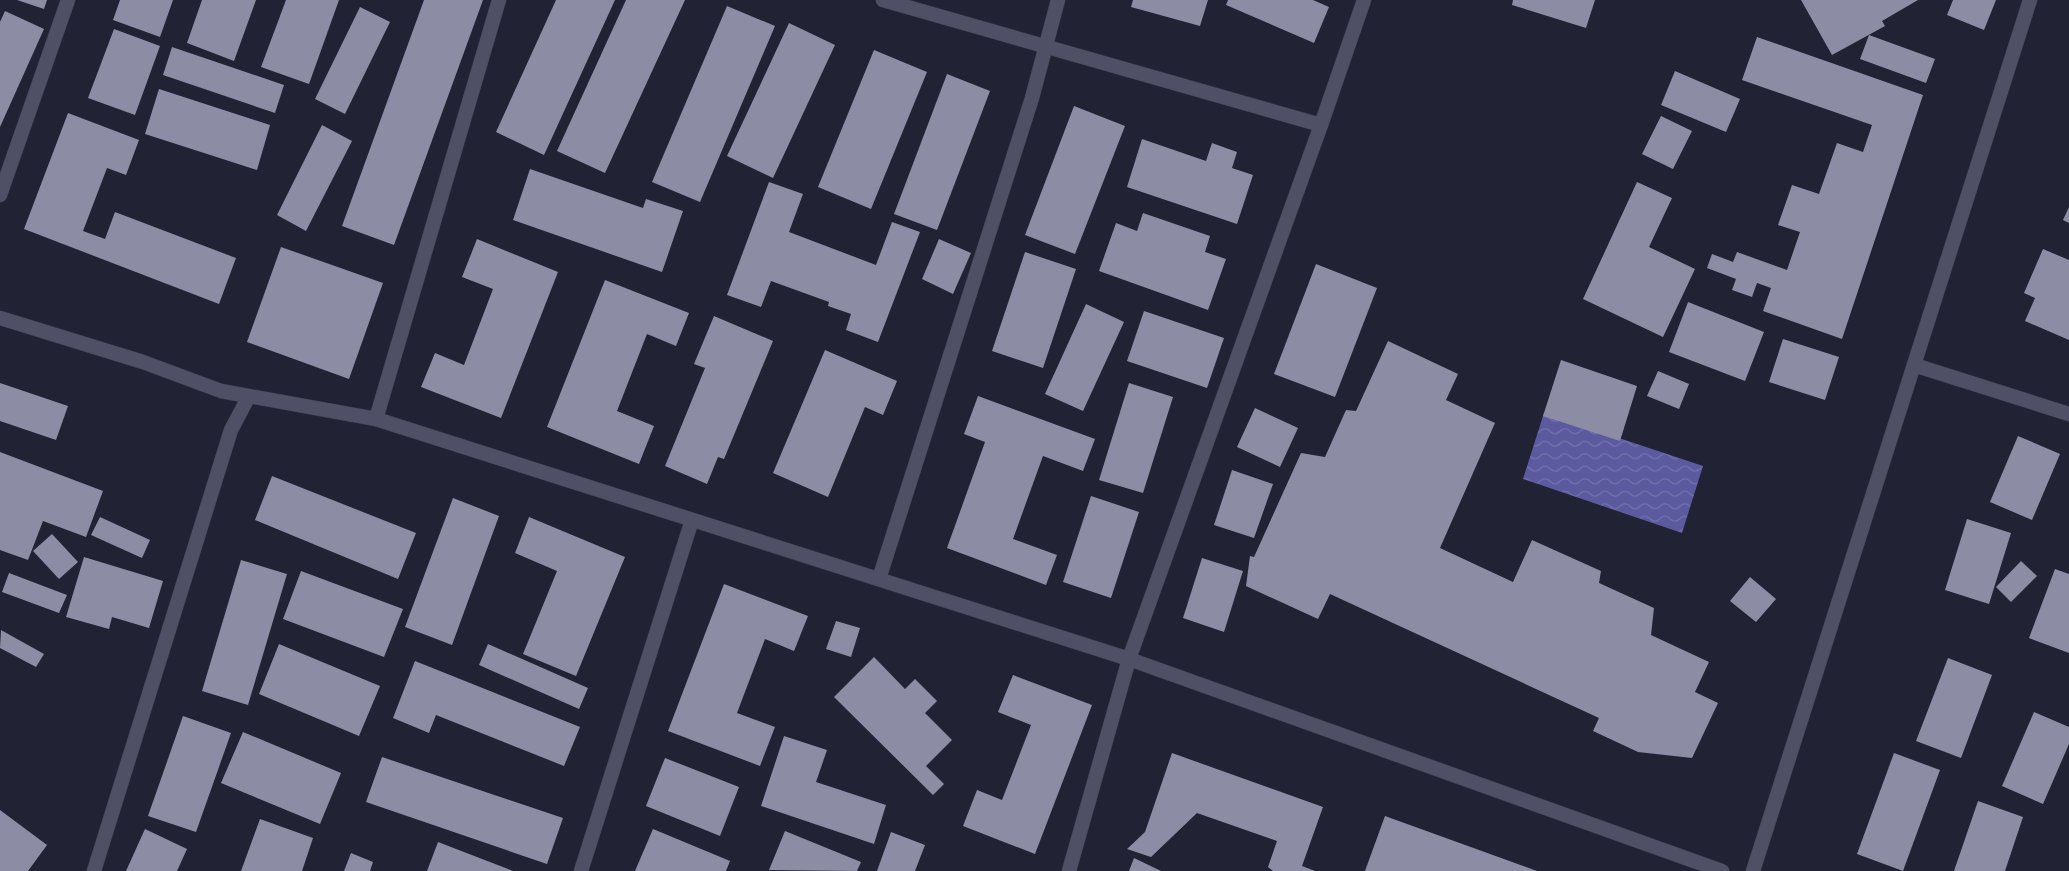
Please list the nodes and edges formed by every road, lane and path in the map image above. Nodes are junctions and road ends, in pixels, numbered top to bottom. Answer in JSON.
{"nodes":[{"id":1,"x":68,"y":0,"type":"edge"},
{"id":2,"x":499,"y":0,"type":"edge"},
{"id":3,"x":883,"y":0,"type":"edge"},
{"id":4,"x":1058,"y":0,"type":"edge"},
{"id":5,"x":1364,"y":0,"type":"edge"},
{"id":6,"x":2030,"y":0,"type":"edge"},
{"id":7,"x":1044,"y":47,"type":"junction"},
{"id":8,"x":1320,"y":125,"type":"junction"},
{"id":9,"x":0,"y":195,"type":"edge"},
{"id":10,"x":0,"y":318,"type":"edge"},
{"id":11,"x":1914,"y":365,"type":"junction"},
{"id":12,"x":249,"y":396,"type":"junction"},
{"id":13,"x":2069,"y":414,"type":"edge"},
{"id":14,"x":376,"y":419,"type":"junction"},
{"id":15,"x":692,"y":520,"type":"junction"},
{"id":16,"x":879,"y":579,"type":"junction"},
{"id":17,"x":1129,"y":659,"type":"junction"},
{"id":18,"x":94,"y":871,"type":"edge"},
{"id":19,"x":581,"y":871,"type":"edge"},
{"id":20,"x":1069,"y":871,"type":"edge"},
{"id":21,"x":1722,"y":871,"type":"edge"},
{"id":22,"x":1753,"y":871,"type":"edge"}],
"edges":[{"from":1,"to":9,"type":"street"},
{"from":2,"to":14,"type":"street"},
{"from":3,"to":7,"type":"street"},
{"from":4,"to":7,"type":"street"},
{"from":5,"to":8,"type":"street"},
{"from":6,"to":11,"type":"street"},
{"from":7,"to":8,"type":"street"},
{"from":7,"to":16,"type":"street"},
{"from":8,"to":17,"type":"street"},
{"from":10,"to":12,"type":"street"},
{"from":11,"to":13,"type":"street"},
{"from":11,"to":22,"type":"street"},
{"from":12,"to":14,"type":"street"},
{"from":12,"to":18,"type":"street"},
{"from":14,"to":15,"type":"street"},
{"from":15,"to":16,"type":"street"},
{"from":15,"to":19,"type":"street"},
{"from":16,"to":17,"type":"street"},
{"from":17,"to":20,"type":"street"},
{"from":17,"to":21,"type":"street"}]}
